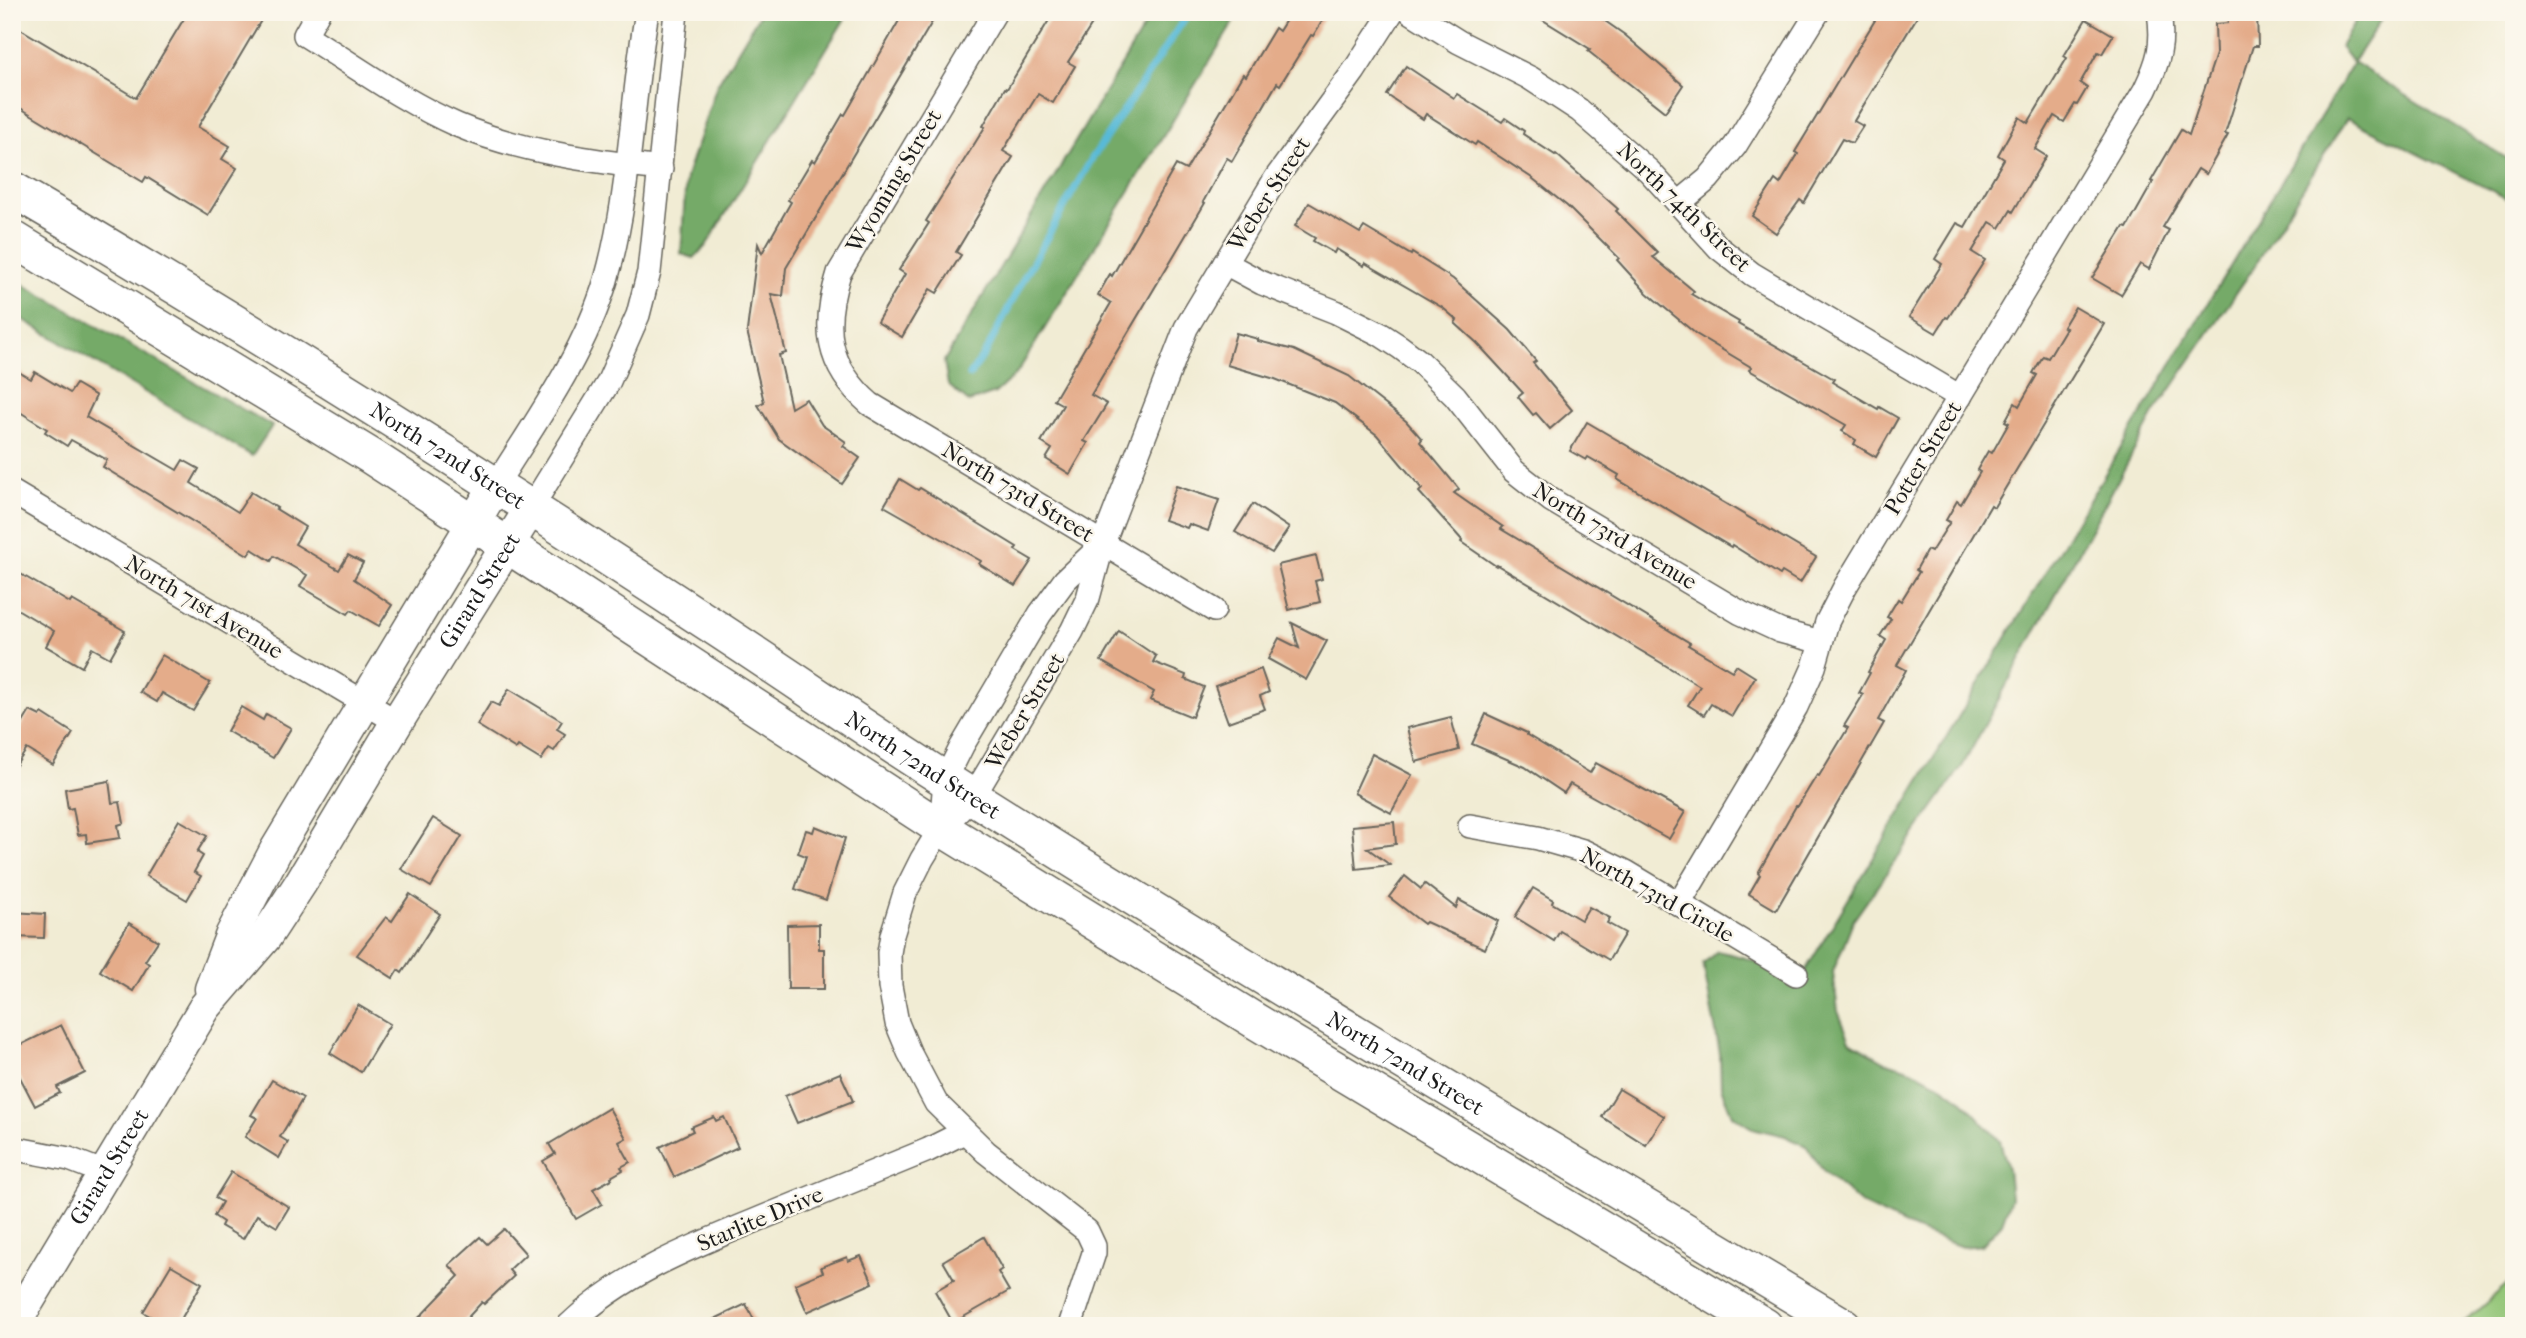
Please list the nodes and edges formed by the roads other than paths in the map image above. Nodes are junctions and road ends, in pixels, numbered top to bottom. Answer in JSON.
{"nodes":[{"id":1,"x":318,"y":12,"type":"edge"},
{"id":2,"x":647,"y":12,"type":"edge"},
{"id":3,"x":676,"y":12,"type":"edge"},
{"id":4,"x":995,"y":12,"type":"edge"},
{"id":5,"x":1392,"y":12,"type":"edge"},
{"id":6,"x":1411,"y":12,"type":"edge"},
{"id":7,"x":1818,"y":12,"type":"edge"},
{"id":8,"x":2159,"y":12,"type":"edge"},
{"id":9,"x":627,"y":165,"type":"junction"},
{"id":10,"x":661,"y":169,"type":"junction"},
{"id":11,"x":12,"y":189,"type":"edge"},
{"id":12,"x":1679,"y":203,"type":"junction"},
{"id":13,"x":12,"y":238,"type":"edge"},
{"id":14,"x":1225,"y":263,"type":"junction"},
{"id":15,"x":835,"y":360,"type":"joint"},
{"id":16,"x":1960,"y":397,"type":"junction"},
{"id":17,"x":496,"y":485,"type":"junction"},
{"id":18,"x":12,"y":492,"type":"edge"},
{"id":19,"x":531,"y":508,"type":"junction"},
{"id":20,"x":473,"y":522,"type":"junction"},
{"id":21,"x":1103,"y":543,"type":"junction"},
{"id":22,"x":508,"y":544,"type":"junction"},
{"id":23,"x":1214,"y":610,"type":"dead end"},
{"id":24,"x":1821,"y":642,"type":"junction"},
{"id":25,"x":364,"y":702,"type":"junction"},
{"id":26,"x":397,"y":722,"type":"junction"},
{"id":27,"x":959,"y":788,"type":"junction"},
{"id":28,"x":1470,"y":826,"type":"dead end"},
{"id":29,"x":941,"y":828,"type":"junction"},
{"id":30,"x":1679,"y":904,"type":"junction"},
{"id":31,"x":1796,"y":974,"type":"dead end"},
{"id":32,"x":205,"y":1007,"type":"junction"},
{"id":33,"x":964,"y":1132,"type":"junction"},
{"id":34,"x":12,"y":1148,"type":"edge"},
{"id":35,"x":105,"y":1173,"type":"junction"},
{"id":36,"x":13,"y":1326,"type":"edge"},
{"id":37,"x":568,"y":1326,"type":"edge"},
{"id":38,"x":1070,"y":1326,"type":"edge"},
{"id":39,"x":1765,"y":1326,"type":"edge"},
{"id":40,"x":1844,"y":1326,"type":"edge"}],
"edges":[{"from":1,"to":9,"type":"street"},
{"from":2,"to":9,"type":"street","name":"Girard Street"},
{"from":3,"to":10,"type":"street","name":"Girard Street"},
{"from":4,"to":15,"type":"street","name":"Wyoming Street"},
{"from":5,"to":14,"type":"street","name":"Weber Street"},
{"from":6,"to":12,"type":"street","name":"North 74th Street"},
{"from":7,"to":12,"type":"street"},
{"from":8,"to":16,"type":"street","name":"Potter Street"},
{"from":9,"to":10,"type":"street"},
{"from":9,"to":17,"type":"street","name":"Girard Street"},
{"from":10,"to":19,"type":"street","name":"Girard Street"},
{"from":11,"to":17,"type":"main road","name":"North 72nd Street"},
{"from":12,"to":16,"type":"street","name":"North 74th Street"},
{"from":13,"to":20,"type":"main road","name":"North 72nd Street"},
{"from":14,"to":21,"type":"street","name":"Weber Street"},
{"from":14,"to":24,"type":"street","name":"North 73rd Avenue"},
{"from":15,"to":21,"type":"street","name":"North 73rd Street"},
{"from":16,"to":24,"type":"street","name":"Potter Street"},
{"from":17,"to":19,"type":"main road","name":"North 72nd Street"},
{"from":17,"to":20,"type":"street","name":"Girard Street"},
{"from":18,"to":25,"type":"street","name":"North 71st Avenue"},
{"from":19,"to":22,"type":"street","name":"Girard Street"},
{"from":19,"to":27,"type":"main road","name":"North 72nd Street"},
{"from":20,"to":22,"type":"main road","name":"North 72nd Street"},
{"from":20,"to":25,"type":"street","name":"Girard Street"},
{"from":21,"to":23,"type":"street","name":"North 73rd Street"},
{"from":21,"to":27,"type":"street","name":"Weber Street"},
{"from":21,"to":27,"type":"street","name":"Weber Street"},
{"from":22,"to":26,"type":"street","name":"Girard Street"},
{"from":22,"to":29,"type":"main road","name":"North 72nd Street"},
{"from":24,"to":30,"type":"street","name":"Potter Street"},
{"from":25,"to":26,"type":"street","name":"North 71st Avenue"},
{"from":25,"to":32,"type":"street","name":"Girard Street"},
{"from":26,"to":32,"type":"street","name":"Girard Street"},
{"from":27,"to":29,"type":"street","name":"Weber Street"},
{"from":27,"to":29,"type":"street","name":"Weber Street"},
{"from":27,"to":40,"type":"main road","name":"North 72nd Street"},
{"from":28,"to":30,"type":"street","name":"North 73rd Circle"},
{"from":29,"to":33,"type":"street"},
{"from":29,"to":39,"type":"main road","name":"North 72nd Street"},
{"from":30,"to":31,"type":"street","name":"North 73rd Circle"},
{"from":32,"to":35,"type":"street","name":"Girard Street"},
{"from":33,"to":37,"type":"street","name":"Starlite Drive"},
{"from":33,"to":38,"type":"street"},
{"from":34,"to":35,"type":"street"},
{"from":35,"to":36,"type":"street","name":"Girard Street"}]}
